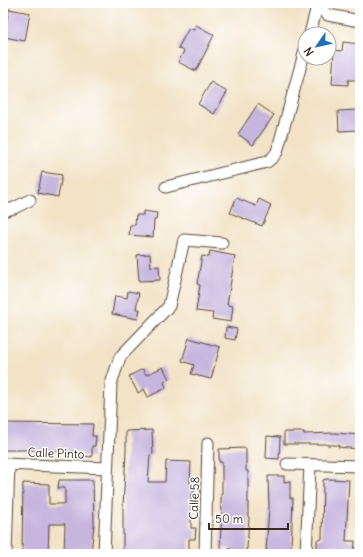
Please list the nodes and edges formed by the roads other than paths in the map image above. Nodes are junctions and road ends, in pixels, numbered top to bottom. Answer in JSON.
{"nodes":[{"id":1,"x":316,"y":4,"type":"edge"},
{"id":2,"x":360,"y":21,"type":"edge"},
{"id":3,"x":312,"y":26,"type":"edge"},
{"id":4,"x":301,"y":66,"type":"edge"},
{"id":5,"x":166,"y":187,"type":"dead end"},
{"id":6,"x":30,"y":200,"type":"dead end"},
{"id":7,"x":3,"y":211,"type":"edge"},
{"id":8,"x":222,"y":243,"type":"dead end"},
{"id":9,"x":208,"y":443,"type":"dead end"},
{"id":10,"x":6,"y":464,"type":"edge"},
{"id":11,"x":286,"y":464,"type":"dead end"},
{"id":12,"x":310,"y":465,"type":"junction"},
{"id":13,"x":360,"y":466,"type":"edge"},
{"id":14,"x":107,"y":468,"type":"junction"},
{"id":15,"x":6,"y":554,"type":"edge"},
{"id":16,"x":104,"y":554,"type":"edge"},
{"id":17,"x":205,"y":554,"type":"edge"},
{"id":18,"x":306,"y":554,"type":"edge"}],
"edges":[{"from":1,"to":2,"type":"street"},
{"from":1,"to":3,"type":"street"},
{"from":4,"to":5,"type":"street"},
{"from":6,"to":7,"type":"street"},
{"from":8,"to":14,"type":"street"},
{"from":9,"to":17,"type":"street","name":"Calle 58"},
{"from":10,"to":14,"type":"street","name":"Calle Pinto"},
{"from":10,"to":15,"type":"street"},
{"from":11,"to":12,"type":"street"},
{"from":12,"to":13,"type":"street"},
{"from":12,"to":18,"type":"street"},
{"from":14,"to":16,"type":"street"}]}
